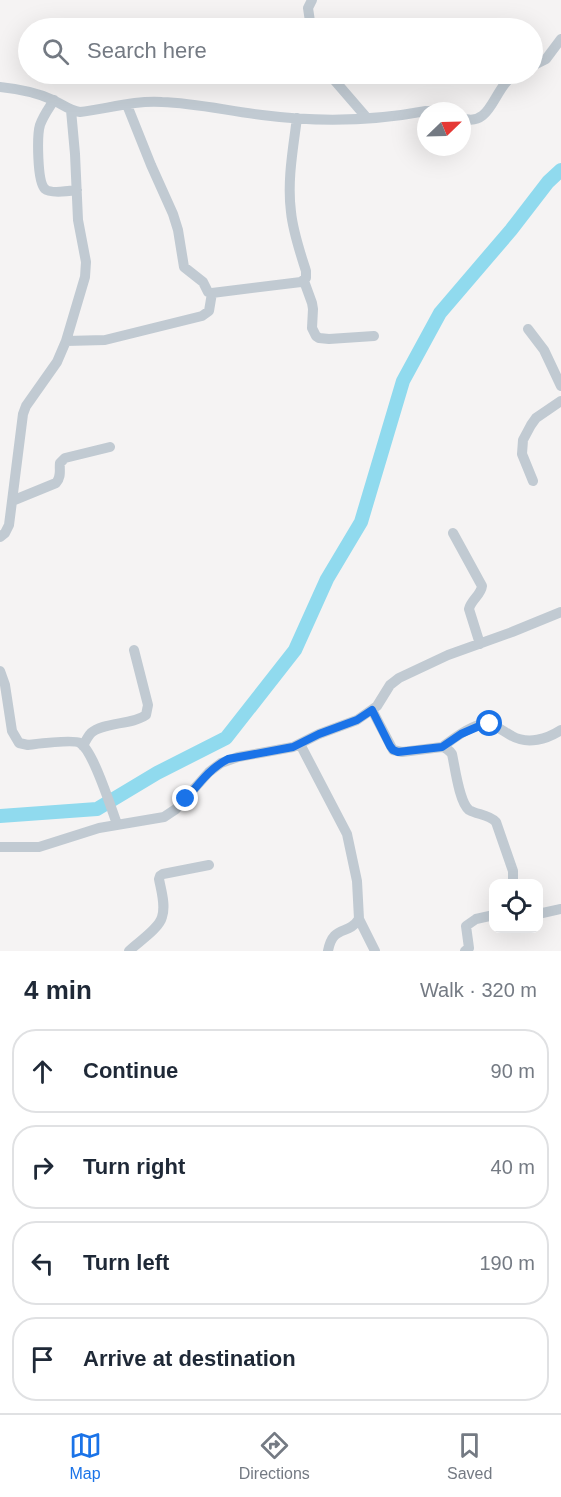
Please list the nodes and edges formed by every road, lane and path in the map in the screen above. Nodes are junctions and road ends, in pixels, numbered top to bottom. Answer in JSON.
{"nodes":[{"id":1,"x":312,"y":0,"type":"edge"},
{"id":2,"x":309,"y":18,"type":"edge"},
{"id":3,"x":561,"y":39,"type":"edge"},
{"id":4,"x":543,"y":60,"type":"edge"},
{"id":5,"x":338,"y":84,"type":"edge"},
{"id":6,"x":503,"y":84,"type":"edge"},
{"id":7,"x":0,"y":87,"type":"edge"},
{"id":8,"x":54,"y":100,"type":"junction"},
{"id":9,"x":127,"y":105,"type":"junction"},
{"id":10,"x":71,"y":110,"type":"junction"},
{"id":11,"x":417,"y":113,"type":"edge"},
{"id":12,"x":297,"y":118,"type":"junction"},
{"id":13,"x":367,"y":118,"type":"junction"},
{"id":14,"x":471,"y":120,"type":"edge"},
{"id":15,"x":77,"y":190,"type":"junction"},
{"id":16,"x":304,"y":281,"type":"junction"},
{"id":17,"x":212,"y":292,"type":"junction"},
{"id":18,"x":528,"y":329,"type":"dead end"},
{"id":19,"x":374,"y":336,"type":"dead end"},
{"id":20,"x":66,"y":341,"type":"junction"},
{"id":21,"x":561,"y":386,"type":"edge"},
{"id":22,"x":561,"y":401,"type":"edge"},
{"id":23,"x":110,"y":447,"type":"dead end"},
{"id":24,"x":533,"y":481,"type":"dead end"},
{"id":25,"x":12,"y":501,"type":"junction"},
{"id":26,"x":453,"y":533,"type":"dead end"},
{"id":27,"x":0,"y":537,"type":"edge"},
{"id":28,"x":561,"y":612,"type":"edge"},
{"id":29,"x":480,"y":644,"type":"junction"},
{"id":30,"x":134,"y":650,"type":"dead end"},
{"id":31,"x":0,"y":671,"type":"edge"},
{"id":32,"x":372,"y":710,"type":"junction"},
{"id":33,"x":561,"y":730,"type":"edge"},
{"id":34,"x":300,"y":744,"type":"junction"},
{"id":35,"x":83,"y":746,"type":"junction"},
{"id":36,"x":442,"y":747,"type":"junction"},
{"id":37,"x":117,"y":824,"type":"junction"},
{"id":38,"x":0,"y":847,"type":"edge"},
{"id":39,"x":209,"y":865,"type":"dead end"},
{"id":40,"x":513,"y":879,"type":"edge"},
{"id":41,"x":561,"y":909,"type":"edge"},
{"id":42,"x":543,"y":913,"type":"edge"},
{"id":43,"x":489,"y":916,"type":"edge"},
{"id":44,"x":359,"y":919,"type":"junction"},
{"id":45,"x":468,"y":949,"type":"edge"},
{"id":46,"x":129,"y":951,"type":"edge"},
{"id":47,"x":328,"y":951,"type":"edge"},
{"id":48,"x":375,"y":951,"type":"edge"}],
"edges":[{"from":1,"to":2,"type":"street"},
{"from":3,"to":4,"type":"street"},
{"from":5,"to":13,"type":"street"},
{"from":6,"to":14,"type":"street"},
{"from":7,"to":8,"type":"street"},
{"from":8,"to":10,"type":"street"},
{"from":8,"to":15,"type":"street"},
{"from":9,"to":10,"type":"street"},
{"from":9,"to":12,"type":"street"},
{"from":9,"to":17,"type":"street"},
{"from":10,"to":15,"type":"street"},
{"from":11,"to":13,"type":"street"},
{"from":12,"to":13,"type":"street"},
{"from":12,"to":16,"type":"street"},
{"from":15,"to":20,"type":"street"},
{"from":16,"to":17,"type":"street"},
{"from":16,"to":19,"type":"street"},
{"from":17,"to":20,"type":"street"},
{"from":18,"to":21,"type":"street"},
{"from":20,"to":25,"type":"street"},
{"from":22,"to":24,"type":"street"},
{"from":23,"to":25,"type":"street"},
{"from":25,"to":27,"type":"street"},
{"from":26,"to":29,"type":"street"},
{"from":28,"to":29,"type":"street"},
{"from":29,"to":32,"type":"street"},
{"from":30,"to":35,"type":"street"},
{"from":31,"to":35,"type":"street"},
{"from":32,"to":34,"type":"street"},
{"from":32,"to":36,"type":"street"},
{"from":33,"to":36,"type":"street"},
{"from":34,"to":37,"type":"street"},
{"from":34,"to":44,"type":"street"},
{"from":35,"to":37,"type":"street"},
{"from":36,"to":40,"type":"street"},
{"from":37,"to":38,"type":"street"},
{"from":39,"to":46,"type":"street"},
{"from":41,"to":42,"type":"street"},
{"from":43,"to":45,"type":"street"},
{"from":44,"to":47,"type":"street"},
{"from":44,"to":48,"type":"street"}]}
